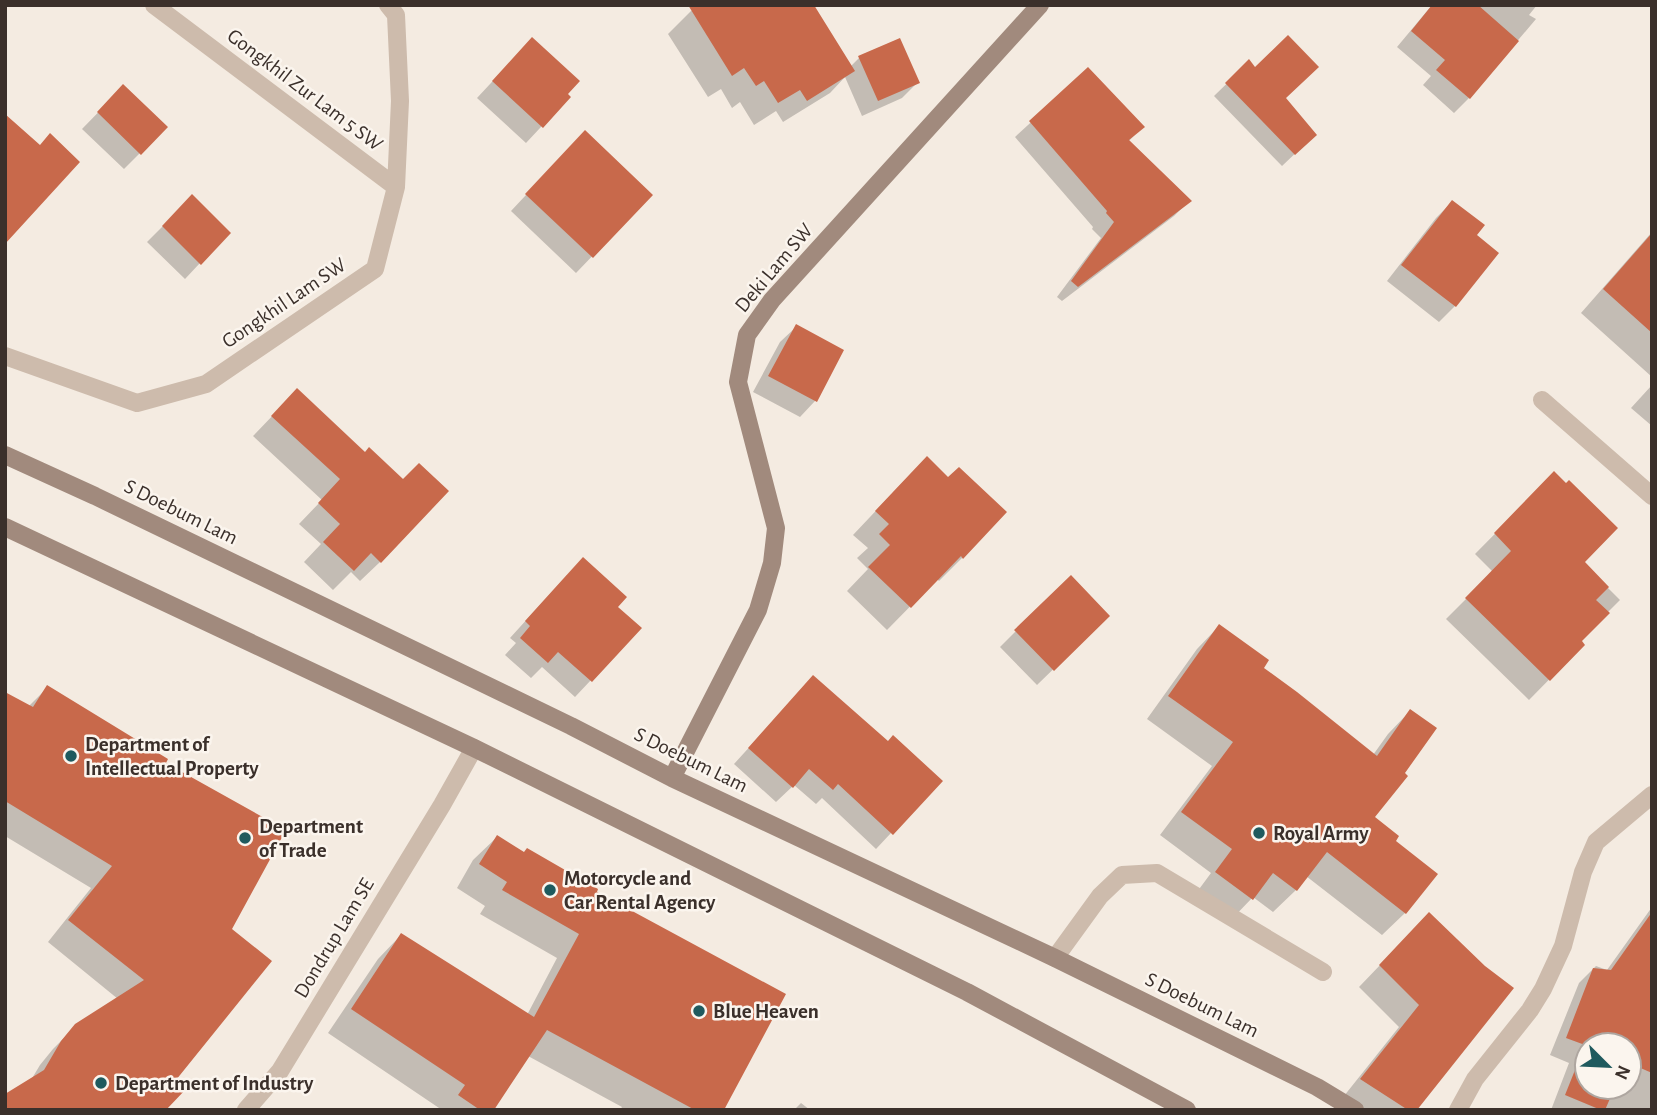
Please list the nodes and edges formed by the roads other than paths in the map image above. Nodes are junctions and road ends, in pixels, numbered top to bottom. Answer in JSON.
{"nodes":[{"id":1,"x":154,"y":5,"type":"edge"},
{"id":2,"x":388,"y":5,"type":"edge"},
{"id":3,"x":1040,"y":5,"type":"edge"},
{"id":4,"x":396,"y":187,"type":"junction"},
{"id":5,"x":5,"y":356,"type":"edge"},
{"id":6,"x":1542,"y":400,"type":"dead end"},
{"id":7,"x":5,"y":455,"type":"edge"},
{"id":8,"x":1652,"y":496,"type":"edge"},
{"id":9,"x":5,"y":527,"type":"edge"},
{"id":10,"x":474,"y":748,"type":"junction"},
{"id":11,"x":672,"y":778,"type":"junction"},
{"id":12,"x":1652,"y":795,"type":"edge"},
{"id":13,"x":1055,"y":958,"type":"junction"},
{"id":14,"x":1323,"y":972,"type":"dead end"},
{"id":15,"x":246,"y":1110,"type":"edge"},
{"id":16,"x":1187,"y":1110,"type":"edge"},
{"id":17,"x":1355,"y":1110,"type":"edge"},
{"id":18,"x":1458,"y":1110,"type":"edge"}],
"edges":[{"from":1,"to":4,"type":"street","name":"Gongkhil Zur Lam 5 SW"},
{"from":2,"to":4,"type":"street","name":"Gongkhil Lam SW"},
{"from":3,"to":11,"type":"main road","name":"Deki Lam SW"},
{"from":4,"to":5,"type":"street","name":"Gongkhil Lam SW"},
{"from":6,"to":8,"type":"street"},
{"from":7,"to":11,"type":"main road","name":"S Doebum Lam"},
{"from":9,"to":10,"type":"main road"},
{"from":10,"to":15,"type":"street","name":"Dondrup Lam SE"},
{"from":10,"to":16,"type":"main road"},
{"from":11,"to":13,"type":"main road","name":"S Doebum Lam"},
{"from":12,"to":18,"type":"street"},
{"from":13,"to":14,"type":"street"},
{"from":13,"to":17,"type":"main road","name":"S Doebum Lam"}]}
